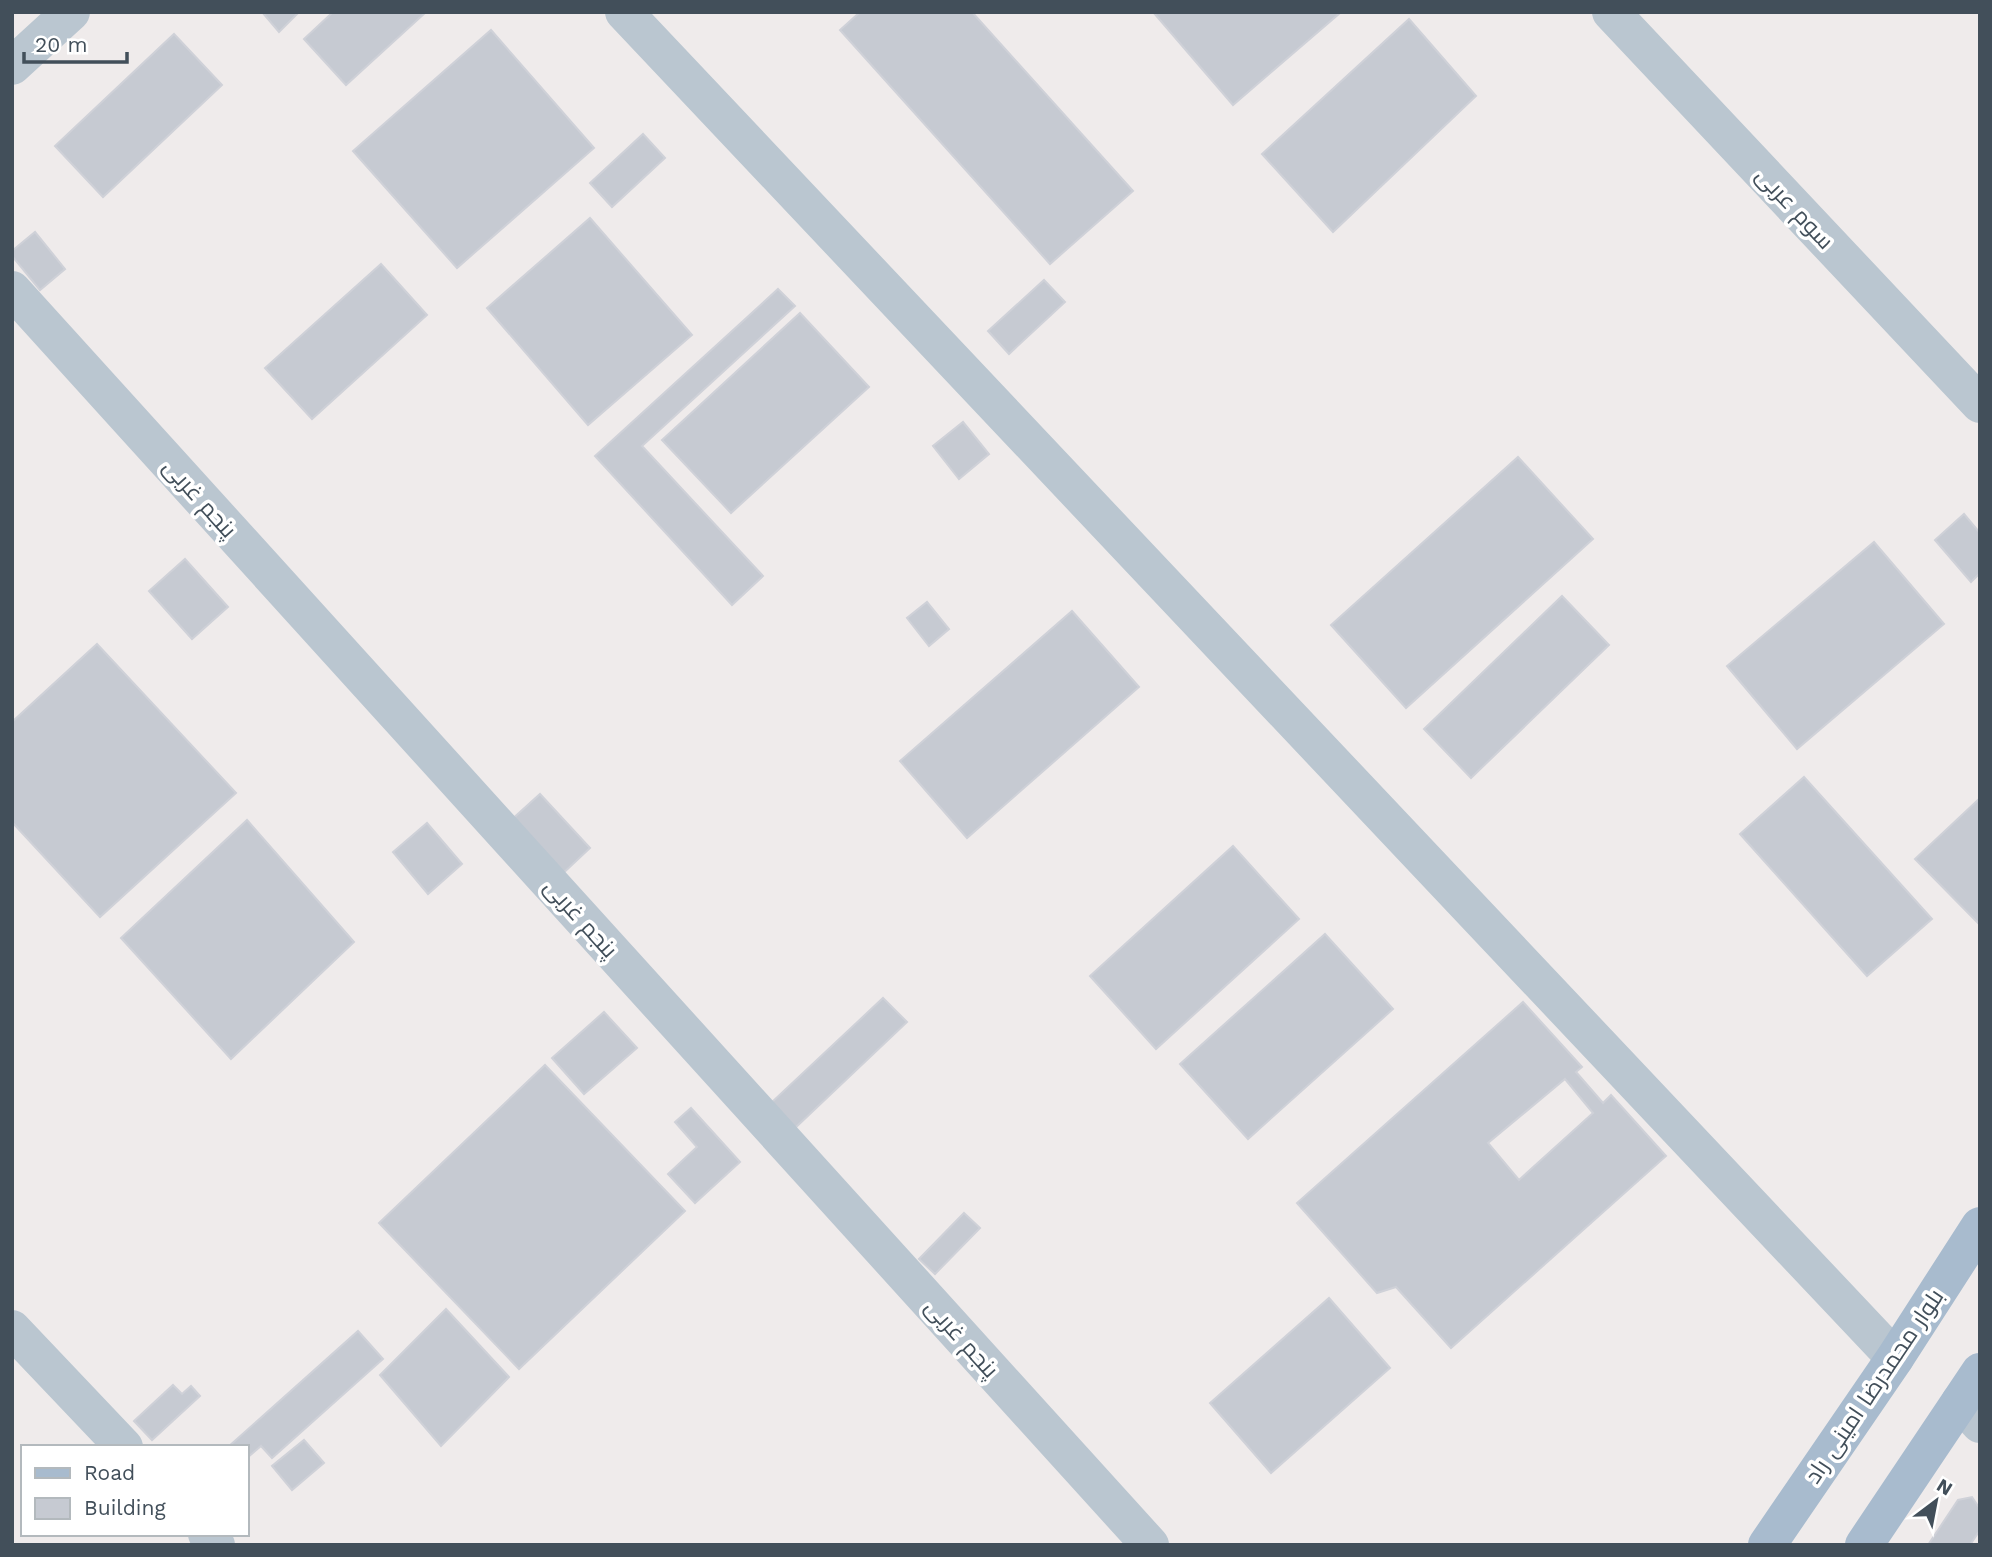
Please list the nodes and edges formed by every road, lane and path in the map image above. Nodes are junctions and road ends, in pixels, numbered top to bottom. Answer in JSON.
{"nodes":[{"id":1,"x":71,"y":12,"type":"edge"},
{"id":2,"x":624,"y":12,"type":"edge"},
{"id":3,"x":1611,"y":12,"type":"edge"},
{"id":4,"x":12,"y":66,"type":"edge"},
{"id":5,"x":12,"y":290,"type":"edge"},
{"id":6,"x":1980,"y":404,"type":"edge"},
{"id":7,"x":1980,"y":1226,"type":"edge"},
{"id":8,"x":12,"y":1329,"type":"edge"},
{"id":9,"x":1895,"y":1358,"type":"junction"},
{"id":10,"x":1973,"y":1399,"type":"edge"},
{"id":11,"x":122,"y":1445,"type":"edge"},
{"id":12,"x":1150,"y":1545,"type":"edge"},
{"id":13,"x":1767,"y":1545,"type":"edge"},
{"id":14,"x":1864,"y":1545,"type":"edge"}],
"edges":[{"from":1,"to":4,"type":"street"},
{"from":2,"to":9,"type":"street"},
{"from":3,"to":6,"type":"street","name":"سوم عربی"},
{"from":5,"to":12,"type":"street","name":"پنجم غربی"},
{"from":7,"to":9,"type":"main road","name":"بلوار محمدرضا امینی راد"},
{"from":8,"to":11,"type":"street"},
{"from":9,"to":13,"type":"main road","name":"بلوار محمدرضا امینی راد"},
{"from":10,"to":14,"type":"main road"}]}
